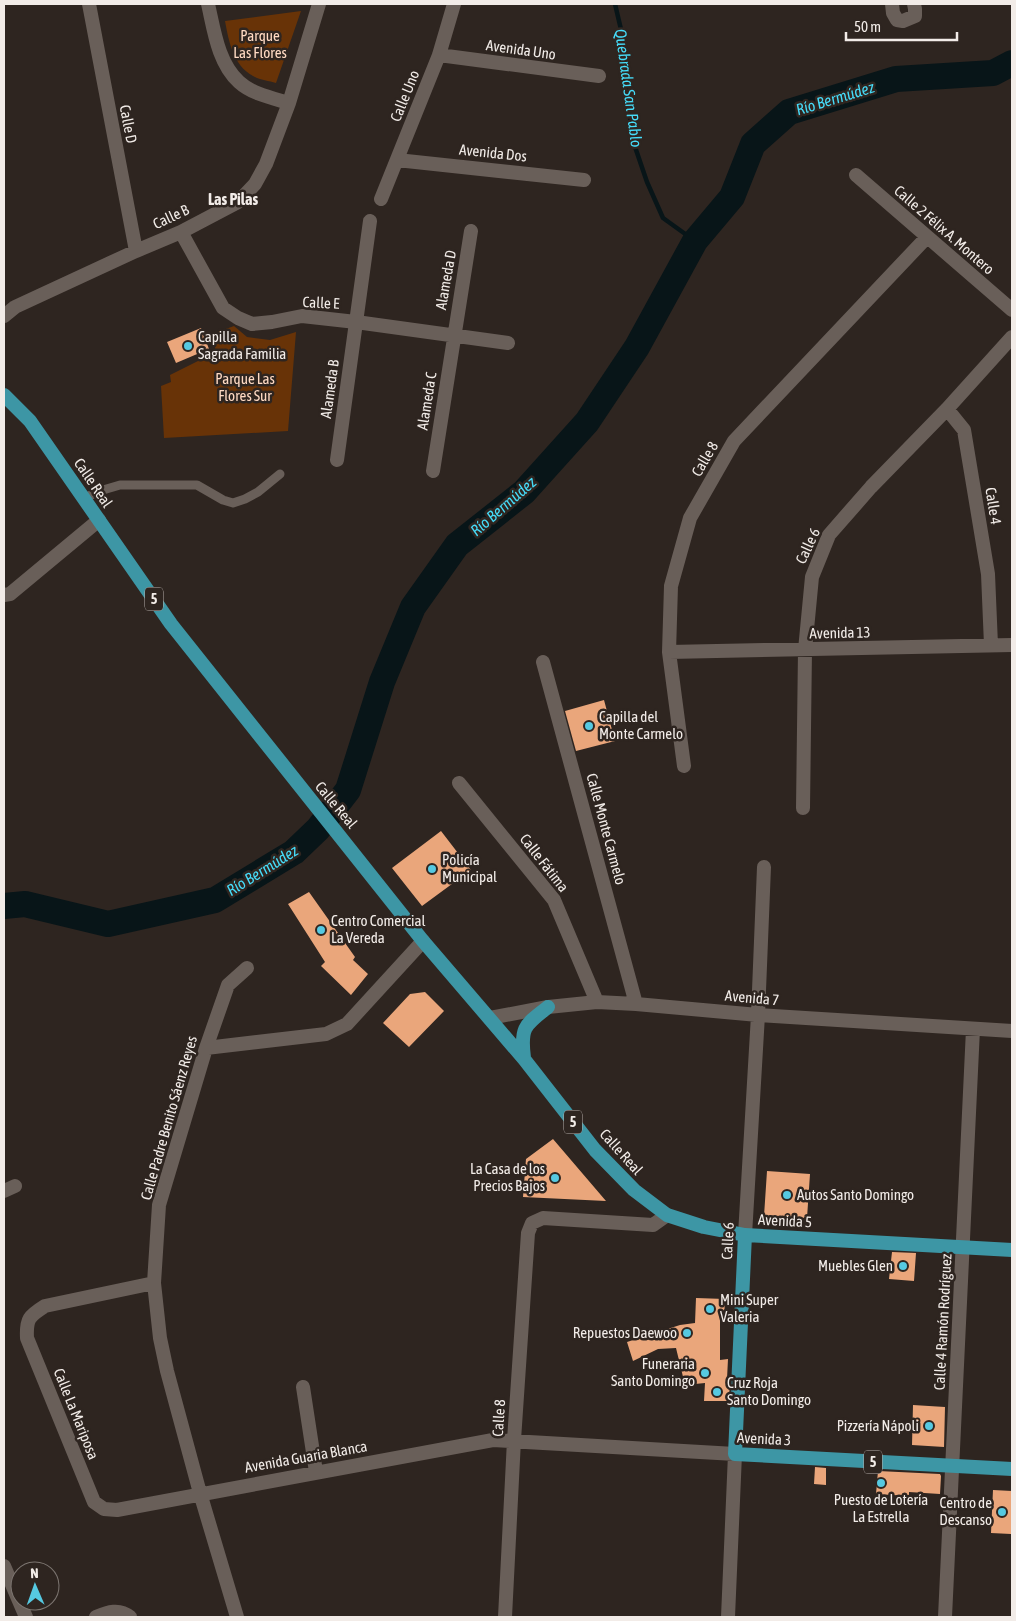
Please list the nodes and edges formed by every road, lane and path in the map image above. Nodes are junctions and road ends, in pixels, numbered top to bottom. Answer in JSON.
{"nodes":[{"id":1,"x":89,"y":4,"type":"edge"},
{"id":2,"x":208,"y":4,"type":"edge"},
{"id":3,"x":319,"y":4,"type":"edge"},
{"id":4,"x":454,"y":4,"type":"edge"},
{"id":5,"x":892,"y":4,"type":"edge"},
{"id":6,"x":914,"y":4,"type":"edge"},
{"id":7,"x":439,"y":55,"type":"junction"},
{"id":8,"x":599,"y":76,"type":"dead end"},
{"id":9,"x":289,"y":103,"type":"junction"},
{"id":10,"x":398,"y":160,"type":"junction"},
{"id":11,"x":856,"y":174,"type":"dead end"},
{"id":12,"x":584,"y":180,"type":"dead end"},
{"id":13,"x":381,"y":199,"type":"dead end"},
{"id":14,"x":370,"y":221,"type":"dead end"},
{"id":15,"x":470,"y":231,"type":"dead end"},
{"id":16,"x":181,"y":232,"type":"junction"},
{"id":17,"x":927,"y":236,"type":"junction"},
{"id":18,"x":136,"y":251,"type":"junction"},
{"id":19,"x":1012,"y":310,"type":"edge"},
{"id":20,"x":4,"y":316,"type":"edge"},
{"id":21,"x":356,"y":322,"type":"junction"},
{"id":22,"x":453,"y":335,"type":"junction"},
{"id":23,"x":1012,"y":337,"type":"edge"},
{"id":24,"x":508,"y":343,"type":"dead end"},
{"id":25,"x":4,"y":395,"type":"edge"},
{"id":26,"x":947,"y":409,"type":"junction"},
{"id":27,"x":337,"y":460,"type":"dead end"},
{"id":28,"x":433,"y":471,"type":"dead end"},
{"id":29,"x":280,"y":474,"type":"dead end"},
{"id":30,"x":84,"y":498,"type":"junction"},
{"id":31,"x":99,"y":520,"type":"junction"},
{"id":32,"x":4,"y":595,"type":"edge"},
{"id":33,"x":991,"y":645,"type":"junction"},
{"id":34,"x":1012,"y":645,"type":"edge"},
{"id":35,"x":806,"y":650,"type":"junction"},
{"id":36,"x":669,"y":652,"type":"junction"},
{"id":37,"x":543,"y":662,"type":"dead end"},
{"id":38,"x":684,"y":766,"type":"dead end"},
{"id":39,"x":459,"y":783,"type":"dead end"},
{"id":40,"x":803,"y":808,"type":"dead end"},
{"id":41,"x":764,"y":868,"type":"dead end"},
{"id":42,"x":422,"y":941,"type":"junction"},
{"id":43,"x":247,"y":968,"type":"dead end"},
{"id":44,"x":597,"y":1002,"type":"junction"},
{"id":45,"x":636,"y":1004,"type":"junction"},
{"id":46,"x":548,"y":1007,"type":"junction"},
{"id":47,"x":758,"y":1015,"type":"junction"},
{"id":48,"x":490,"y":1018,"type":"junction"},
{"id":49,"x":973,"y":1029,"type":"junction"},
{"id":50,"x":1012,"y":1031,"type":"edge"},
{"id":51,"x":206,"y":1048,"type":"junction"},
{"id":52,"x":524,"y":1058,"type":"junction"},
{"id":53,"x":667,"y":1215,"type":"junction"},
{"id":54,"x":745,"y":1235,"type":"junction"},
{"id":55,"x":963,"y":1246,"type":"junction"},
{"id":56,"x":1012,"y":1250,"type":"edge"},
{"id":57,"x":154,"y":1283,"type":"junction"},
{"id":58,"x":303,"y":1387,"type":"dead end"},
{"id":59,"x":514,"y":1440,"type":"junction"},
{"id":60,"x":734,"y":1454,"type":"junction"},
{"id":61,"x":952,"y":1467,"type":"junction"},
{"id":62,"x":1012,"y":1470,"type":"edge"},
{"id":63,"x":316,"y":1472,"type":"junction"},
{"id":64,"x":200,"y":1493,"type":"junction"},
{"id":65,"x":104,"y":1509,"type":"joint"},
{"id":66,"x":4,"y":1566,"type":"edge"},
{"id":67,"x":26,"y":1617,"type":"edge"},
{"id":68,"x":96,"y":1617,"type":"edge"},
{"id":69,"x":130,"y":1617,"type":"edge"},
{"id":70,"x":237,"y":1617,"type":"edge"},
{"id":71,"x":506,"y":1617,"type":"edge"},
{"id":72,"x":728,"y":1617,"type":"edge"},
{"id":73,"x":945,"y":1617,"type":"edge"}],
"edges":[{"from":1,"to":18,"type":"street","name":"Calle D"},
{"from":2,"to":9,"type":"street"},
{"from":3,"to":9,"type":"street","name":"Calle B"},
{"from":4,"to":7,"type":"street","name":"Calle Uno"},
{"from":5,"to":6,"type":"street"},
{"from":7,"to":8,"type":"street","name":"Avenida Uno"},
{"from":7,"to":10,"type":"street","name":"Calle Uno"},
{"from":9,"to":16,"type":"street","name":"Calle B"},
{"from":10,"to":12,"type":"street","name":"Avenida Dos"},
{"from":10,"to":13,"type":"street","name":"Calle Uno"},
{"from":11,"to":17,"type":"street","name":"Calle 2 Félix A. Montero"},
{"from":14,"to":21,"type":"street","name":"Alameda B"},
{"from":15,"to":22,"type":"street","name":"Alameda D"},
{"from":16,"to":18,"type":"street","name":"Calle B"},
{"from":16,"to":21,"type":"street","name":"Calle E"},
{"from":17,"to":19,"type":"street","name":"Calle 2 Félix A. Montero"},
{"from":17,"to":36,"type":"street","name":"Calle 8"},
{"from":18,"to":20,"type":"street","name":"Calle B"},
{"from":21,"to":22,"type":"street","name":"Calle E"},
{"from":21,"to":27,"type":"street","name":"Alameda B"},
{"from":22,"to":24,"type":"street","name":"Calle E"},
{"from":22,"to":28,"type":"street","name":"Alameda C"},
{"from":23,"to":26,"type":"street","name":"Calle 6"},
{"from":25,"to":30,"type":"main road","name":"Calle Real","number":"5"},
{"from":26,"to":33,"type":"street","name":"Calle 4"},
{"from":26,"to":35,"type":"street","name":"Calle 6"},
{"from":29,"to":30,"type":"lane"},
{"from":30,"to":31,"type":"main road","name":"Calle Real","number":"5"},
{"from":31,"to":32,"type":"street"},
{"from":31,"to":42,"type":"main road","name":"Calle Real","number":"5"},
{"from":33,"to":34,"type":"street","name":"Avenida 13"},
{"from":33,"to":35,"type":"street","name":"Avenida 13"},
{"from":35,"to":36,"type":"street","name":"Avenida 13"},
{"from":35,"to":40,"type":"street","name":"Calle 6"},
{"from":36,"to":38,"type":"street","name":"Calle 8"},
{"from":37,"to":45,"type":"street","name":"Calle Monte Carmelo"},
{"from":39,"to":44,"type":"street","name":"Calle Fátima"},
{"from":41,"to":47,"type":"street","name":"Calle 6"},
{"from":42,"to":48,"type":"main road","name":"Calle Real","number":"5"},
{"from":42,"to":51,"type":"street"},
{"from":43,"to":51,"type":"street","name":"Calle Padre Benito Sáenz Reyes"},
{"from":44,"to":45,"type":"street","name":"Avenida 7"},
{"from":44,"to":46,"type":"street","name":"Avenida 7"},
{"from":45,"to":47,"type":"street","name":"Avenida 7"},
{"from":46,"to":48,"type":"street","name":"Avenida 7"},
{"from":46,"to":52,"type":"main road"},
{"from":47,"to":49,"type":"street","name":"Avenida 7"},
{"from":47,"to":54,"type":"street","name":"Calle 6"},
{"from":48,"to":52,"type":"main road","name":"Calle Real","number":"5"},
{"from":49,"to":50,"type":"street","name":"Avenida 7"},
{"from":49,"to":55,"type":"street","name":"Calle 4 Ramón Rodríguez"},
{"from":51,"to":57,"type":"street","name":"Calle Padre Benito Sáenz Reyes"},
{"from":52,"to":53,"type":"main road","name":"Calle Real","number":"5"},
{"from":53,"to":54,"type":"main road","name":"Avenida 5","number":"5"},
{"from":53,"to":59,"type":"street","name":"Calle 8"},
{"from":54,"to":55,"type":"main road","name":"Avenida 5","number":"5"},
{"from":54,"to":60,"type":"main road","name":"Calle 6"},
{"from":55,"to":56,"type":"main road","name":"Avenida 5","number":"5"},
{"from":55,"to":61,"type":"street","name":"Calle 4 Ramón Rodríguez"},
{"from":57,"to":64,"type":"street","name":"Calle Padre Benito Sáenz Reyes"},
{"from":57,"to":65,"type":"street","name":"Calle La Mariposa"},
{"from":58,"to":63,"type":"street"},
{"from":59,"to":60,"type":"street","name":"Avenida 3"},
{"from":59,"to":63,"type":"street","name":"Avenida Guaria Blanca"},
{"from":59,"to":71,"type":"street","name":"Calle 8"},
{"from":60,"to":61,"type":"main road","name":"Avenida 3","number":"5"},
{"from":60,"to":72,"type":"street","name":"Calle 6"},
{"from":61,"to":62,"type":"main road","name":"Avenida 3","number":"5"},
{"from":61,"to":73,"type":"street","name":"Calle 4 Ramón Rodríguez"},
{"from":63,"to":64,"type":"street","name":"Avenida Guaria Blanca"},
{"from":64,"to":65,"type":"street","name":"Avenida Guaria Blanca"},
{"from":64,"to":70,"type":"street","name":"Calle Padre Benito Sáenz Reyes"},
{"from":66,"to":67,"type":"street"},
{"from":68,"to":69,"type":"street"}]}
